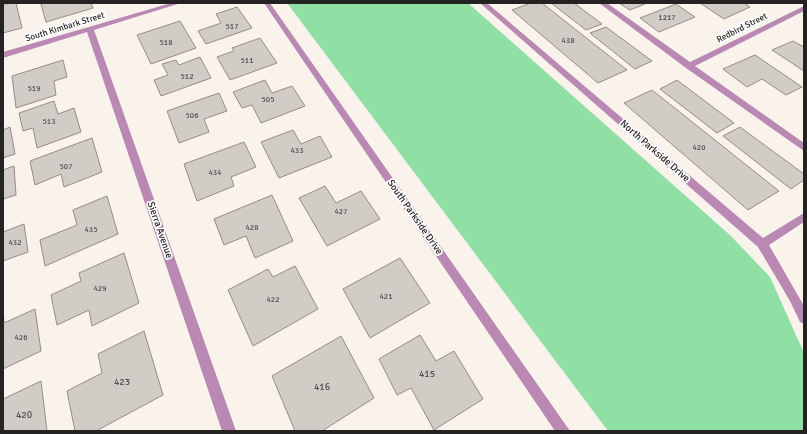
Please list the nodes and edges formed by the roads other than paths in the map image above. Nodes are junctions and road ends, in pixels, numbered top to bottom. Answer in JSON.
{"nodes":[{"id":1,"x":178,"y":3,"type":"edge"},
{"id":2,"x":267,"y":3,"type":"edge"},
{"id":3,"x":483,"y":3,"type":"edge"},
{"id":4,"x":602,"y":3,"type":"edge"},
{"id":5,"x":804,"y":8,"type":"edge"},
{"id":6,"x":90,"y":30,"type":"junction"},
{"id":7,"x":3,"y":55,"type":"edge"},
{"id":8,"x":689,"y":66,"type":"junction"},
{"id":9,"x":804,"y":148,"type":"edge"},
{"id":10,"x":804,"y":217,"type":"edge"},
{"id":11,"x":762,"y":244,"type":"junction"},
{"id":12,"x":804,"y":318,"type":"edge"},
{"id":13,"x":229,"y":431,"type":"edge"},
{"id":14,"x":562,"y":431,"type":"edge"}],
"edges":[{"from":1,"to":6,"type":"street","name":"South Kimbark Street"},
{"from":2,"to":14,"type":"street","name":"South Parkside Drive"},
{"from":3,"to":11,"type":"street","name":"North Parkside Drive"},
{"from":4,"to":8,"type":"street"},
{"from":5,"to":8,"type":"street","name":"Redbird Street"},
{"from":6,"to":7,"type":"street","name":"South Kimbark Street"},
{"from":6,"to":13,"type":"street","name":"Sierra Avenue"},
{"from":8,"to":9,"type":"street"},
{"from":10,"to":11,"type":"street"},
{"from":11,"to":12,"type":"street","name":"North Parkside Drive"}]}
